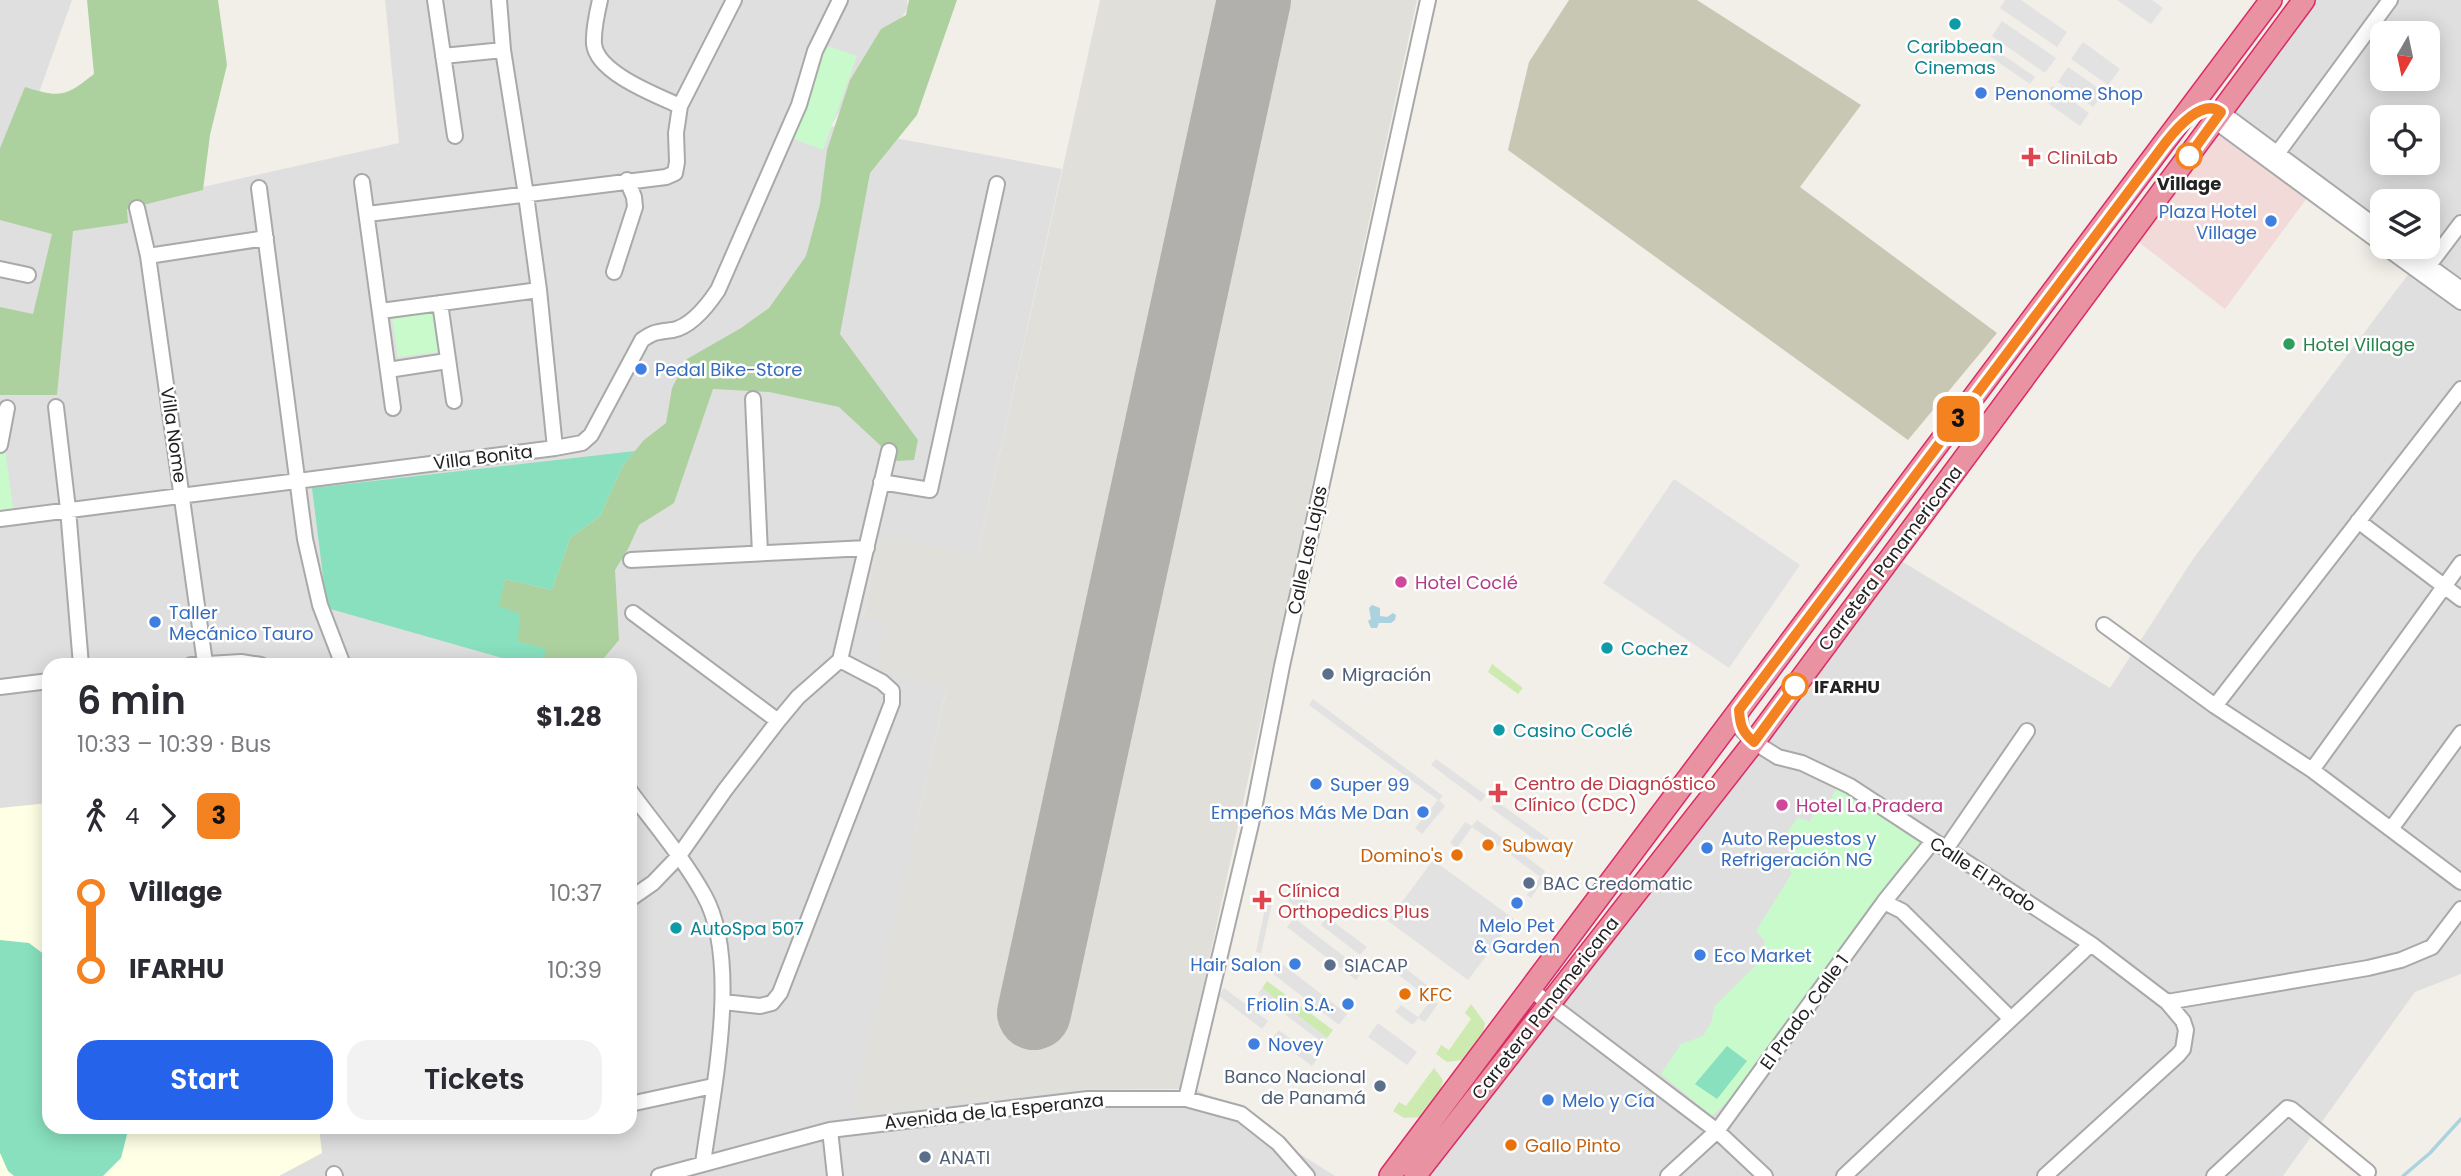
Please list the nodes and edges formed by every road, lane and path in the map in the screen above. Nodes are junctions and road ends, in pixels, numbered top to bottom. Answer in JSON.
{"nodes":[{"id":1,"x":435,"y":0,"type":"edge"},
{"id":2,"x":499,"y":0,"type":"edge"},
{"id":3,"x":600,"y":0,"type":"edge"},
{"id":4,"x":734,"y":0,"type":"edge"},
{"id":5,"x":840,"y":0,"type":"edge"},
{"id":6,"x":1428,"y":0,"type":"edge"},
{"id":7,"x":2271,"y":0,"type":"edge"},
{"id":8,"x":2304,"y":0,"type":"edge"},
{"id":9,"x":2390,"y":0,"type":"edge"},
{"id":10,"x":503,"y":50,"type":"junction"},
{"id":11,"x":443,"y":56,"type":"junction"},
{"id":12,"x":2217,"y":74,"type":"junction"},
{"id":13,"x":681,"y":106,"type":"junction"},
{"id":14,"x":2215,"y":114,"type":"junction"},
{"id":15,"x":2182,"y":121,"type":"junction"},
{"id":16,"x":455,"y":136,"type":"dead end"},
{"id":17,"x":2274,"y":158,"type":"junction"},
{"id":18,"x":627,"y":180,"type":"junction"},
{"id":19,"x":362,"y":182,"type":"dead end"},
{"id":20,"x":997,"y":184,"type":"dead end"},
{"id":21,"x":259,"y":188,"type":"dead end"},
{"id":22,"x":526,"y":195,"type":"junction"},
{"id":23,"x":137,"y":208,"type":"dead end"},
{"id":24,"x":368,"y":214,"type":"junction"},
{"id":25,"x":2370,"y":223,"type":"edge"},
{"id":26,"x":2461,"y":223,"type":"edge"},
{"id":27,"x":2370,"y":234,"type":"edge"},
{"id":28,"x":266,"y":238,"type":"junction"},
{"id":29,"x":148,"y":256,"type":"junction"},
{"id":30,"x":2407,"y":259,"type":"edge"},
{"id":31,"x":2414,"y":259,"type":"edge"},
{"id":32,"x":0,"y":270,"type":"edge"},
{"id":33,"x":2425,"y":270,"type":"junction"},
{"id":34,"x":614,"y":272,"type":"dead end"},
{"id":35,"x":28,"y":275,"type":"dead end"},
{"id":36,"x":2461,"y":289,"type":"edge"},
{"id":37,"x":539,"y":290,"type":"junction"},
{"id":38,"x":440,"y":303,"type":"junction"},
{"id":39,"x":2461,"y":303,"type":"edge"},
{"id":40,"x":381,"y":311,"type":"junction"},
{"id":41,"x":447,"y":361,"type":"junction"},
{"id":42,"x":388,"y":370,"type":"junction"},
{"id":43,"x":2461,"y":389,"type":"edge"},
{"id":44,"x":753,"y":399,"type":"dead end"},
{"id":45,"x":454,"y":401,"type":"dead end"},
{"id":46,"x":56,"y":407,"type":"dead end"},
{"id":47,"x":7,"y":408,"type":"dead end"},
{"id":48,"x":393,"y":408,"type":"dead end"},
{"id":49,"x":0,"y":445,"type":"edge"},
{"id":50,"x":555,"y":448,"type":"junction"},
{"id":51,"x":889,"y":451,"type":"dead end"},
{"id":52,"x":297,"y":480,"type":"junction"},
{"id":53,"x":881,"y":482,"type":"junction"},
{"id":54,"x":183,"y":494,"type":"junction"},
{"id":55,"x":68,"y":509,"type":"junction"},
{"id":56,"x":0,"y":519,"type":"edge"},
{"id":57,"x":2358,"y":521,"type":"junction"},
{"id":58,"x":867,"y":548,"type":"junction"},
{"id":59,"x":760,"y":553,"type":"junction"},
{"id":60,"x":631,"y":560,"type":"dead end"},
{"id":61,"x":2461,"y":563,"type":"edge"},
{"id":62,"x":2444,"y":586,"type":"junction"},
{"id":63,"x":2461,"y":599,"type":"edge"},
{"id":64,"x":633,"y":613,"type":"dead end"},
{"id":65,"x":2104,"y":625,"type":"dead end"},
{"id":66,"x":80,"y":658,"type":"edge"},
{"id":67,"x":197,"y":658,"type":"edge"},
{"id":68,"x":340,"y":658,"type":"edge"},
{"id":69,"x":840,"y":660,"type":"junction"},
{"id":70,"x":42,"y":682,"type":"edge"},
{"id":71,"x":0,"y":687,"type":"edge"},
{"id":72,"x":2215,"y":706,"type":"junction"},
{"id":73,"x":1739,"y":710,"type":"junction"},
{"id":74,"x":778,"y":721,"type":"junction"},
{"id":75,"x":2027,"y":731,"type":"dead end"},
{"id":76,"x":2461,"y":733,"type":"edge"},
{"id":77,"x":1754,"y":742,"type":"junction"},
{"id":78,"x":1714,"y":743,"type":"junction"},
{"id":79,"x":2312,"y":770,"type":"junction"},
{"id":80,"x":637,"y":800,"type":"edge"},
{"id":81,"x":2391,"y":829,"type":"junction"},
{"id":82,"x":1933,"y":841,"type":"junction"},
{"id":83,"x":1946,"y":849,"type":"junction"},
{"id":84,"x":678,"y":856,"type":"junction"},
{"id":85,"x":2461,"y":882,"type":"edge"},
{"id":86,"x":637,"y":894,"type":"edge"},
{"id":87,"x":1884,"y":901,"type":"junction"},
{"id":88,"x":2461,"y":909,"type":"edge"},
{"id":89,"x":2091,"y":944,"type":"junction"},
{"id":90,"x":1530,"y":989,"type":"junction"},
{"id":91,"x":723,"y":1002,"type":"junction"},
{"id":92,"x":2167,"y":1002,"type":"junction"},
{"id":93,"x":1549,"y":1003,"type":"junction"},
{"id":94,"x":2010,"y":1018,"type":"junction"},
{"id":95,"x":713,"y":1086,"type":"junction"},
{"id":96,"x":1186,"y":1099,"type":"junction"},
{"id":97,"x":637,"y":1102,"type":"edge"},
{"id":98,"x":830,"y":1130,"type":"junction"},
{"id":99,"x":1717,"y":1131,"type":"junction"},
{"id":100,"x":1440,"y":1144,"type":"junction"},
{"id":101,"x":703,"y":1163,"type":"junction"},
{"id":102,"x":2368,"y":1172,"type":"dead end"},
{"id":103,"x":667,"y":1175,"type":"edge"},
{"id":104,"x":835,"y":1176,"type":"edge"},
{"id":105,"x":1307,"y":1176,"type":"edge"},
{"id":106,"x":1390,"y":1176,"type":"edge"},
{"id":107,"x":1415,"y":1176,"type":"edge"},
{"id":108,"x":1668,"y":1176,"type":"edge"},
{"id":109,"x":1765,"y":1176,"type":"edge"},
{"id":110,"x":1843,"y":1176,"type":"edge"},
{"id":111,"x":2045,"y":1176,"type":"edge"},
{"id":112,"x":2214,"y":1176,"type":"edge"}],
"edges":[{"from":1,"to":11,"type":"street"},
{"from":2,"to":10,"type":"street","name":"Villa Bonita"},
{"from":3,"to":13,"type":"street"},
{"from":4,"to":13,"type":"street"},
{"from":5,"to":50,"type":"street"},
{"from":6,"to":96,"type":"street","name":"Calle Las Lajas"},
{"from":7,"to":12,"type":"highway","name":"Carretera Panamericana"},
{"from":8,"to":14,"type":"highway","name":"Carretera Panamericana"},
{"from":9,"to":17,"type":"street"},
{"from":10,"to":11,"type":"street"},
{"from":10,"to":22,"type":"street","name":"Villa Bonita"},
{"from":11,"to":16,"type":"street"},
{"from":12,"to":14,"type":"highway"},
{"from":12,"to":15,"type":"highway","name":"Carretera Panamericana"},
{"from":13,"to":18,"type":"street"},
{"from":14,"to":15,"type":"highway"},
{"from":14,"to":17,"type":"street"},
{"from":14,"to":77,"type":"highway","name":"Carretera Panamericana"},
{"from":15,"to":73,"type":"highway","name":"Carretera Panamericana"},
{"from":17,"to":25,"type":"street"},
{"from":17,"to":27,"type":"street"},
{"from":18,"to":22,"type":"street"},
{"from":18,"to":34,"type":"street"},
{"from":19,"to":24,"type":"street"},
{"from":20,"to":53,"type":"street"},
{"from":21,"to":28,"type":"street"},
{"from":22,"to":24,"type":"street"},
{"from":22,"to":37,"type":"street","name":"Villa Bonita"},
{"from":23,"to":29,"type":"street","name":"Villa Nome"},
{"from":24,"to":40,"type":"street"},
{"from":26,"to":33,"type":"street"},
{"from":28,"to":29,"type":"street"},
{"from":28,"to":52,"type":"street"},
{"from":29,"to":54,"type":"street","name":"Villa Nome"},
{"from":30,"to":33,"type":"street"},
{"from":31,"to":33,"type":"street"},
{"from":32,"to":35,"type":"street"},
{"from":33,"to":36,"type":"street"},
{"from":33,"to":39,"type":"street"},
{"from":37,"to":38,"type":"street"},
{"from":37,"to":50,"type":"street","name":"Villa Bonita"},
{"from":38,"to":40,"type":"street"},
{"from":38,"to":41,"type":"street"},
{"from":40,"to":42,"type":"street"},
{"from":41,"to":42,"type":"street"},
{"from":41,"to":45,"type":"street"},
{"from":42,"to":48,"type":"street"},
{"from":43,"to":57,"type":"street"},
{"from":44,"to":59,"type":"street"},
{"from":46,"to":55,"type":"street"},
{"from":47,"to":49,"type":"street"},
{"from":50,"to":52,"type":"street","name":"Villa Bonita"},
{"from":51,"to":53,"type":"street"},
{"from":52,"to":54,"type":"street","name":"Villa Bonita"},
{"from":52,"to":68,"type":"street"},
{"from":53,"to":58,"type":"street"},
{"from":54,"to":55,"type":"street","name":"Villa Bonita"},
{"from":54,"to":67,"type":"street","name":"Villa Nome"},
{"from":55,"to":56,"type":"street","name":"Villa Bonita"},
{"from":55,"to":66,"type":"street"},
{"from":57,"to":62,"type":"street"},
{"from":57,"to":72,"type":"street"},
{"from":58,"to":59,"type":"street"},
{"from":58,"to":69,"type":"street"},
{"from":59,"to":60,"type":"street"},
{"from":61,"to":62,"type":"street"},
{"from":62,"to":63,"type":"street"},
{"from":62,"to":79,"type":"street"},
{"from":64,"to":74,"type":"street"},
{"from":65,"to":72,"type":"street"},
{"from":69,"to":74,"type":"street"},
{"from":69,"to":91,"type":"street"},
{"from":70,"to":71,"type":"street"},
{"from":72,"to":79,"type":"street"},
{"from":73,"to":77,"type":"street"},
{"from":73,"to":78,"type":"highway","name":"Carretera Panamericana"},
{"from":74,"to":84,"type":"street"},
{"from":75,"to":83,"type":"street"},
{"from":76,"to":81,"type":"street"},
{"from":77,"to":78,"type":"street"},
{"from":77,"to":82,"type":"street","name":"Calle El Prado"},
{"from":77,"to":93,"type":"highway","name":"Carretera Panamericana"},
{"from":78,"to":90,"type":"highway","name":"Carretera Panamericana"},
{"from":79,"to":81,"type":"street"},
{"from":80,"to":84,"type":"street"},
{"from":81,"to":85,"type":"street"},
{"from":82,"to":83,"type":"street","name":"Calle El Prado"},
{"from":82,"to":87,"type":"street","name":"El Prado, Calle 1"},
{"from":83,"to":89,"type":"street","name":"Calle El Prado"},
{"from":84,"to":86,"type":"street"},
{"from":84,"to":91,"type":"street"},
{"from":87,"to":94,"type":"street"},
{"from":87,"to":99,"type":"street","name":"El Prado, Calle 1"},
{"from":88,"to":92,"type":"street"},
{"from":89,"to":92,"type":"street","name":"Calle El Prado"},
{"from":89,"to":94,"type":"street"},
{"from":90,"to":93,"type":"street"},
{"from":90,"to":100,"type":"highway"},
{"from":90,"to":106,"type":"highway","name":"Carretera Panamericana"},
{"from":91,"to":95,"type":"street"},
{"from":92,"to":111,"type":"street"},
{"from":93,"to":99,"type":"street"},
{"from":93,"to":100,"type":"highway","name":"Carretera Panamericana"},
{"from":94,"to":110,"type":"street"},
{"from":95,"to":97,"type":"street"},
{"from":95,"to":101,"type":"street"},
{"from":96,"to":98,"type":"street","name":"Avenida de la Esperanza"},
{"from":96,"to":105,"type":"street","name":"Avenida de la Esperanza"},
{"from":98,"to":101,"type":"street","name":"Avenida de la Esperanza"},
{"from":98,"to":104,"type":"street"},
{"from":99,"to":108,"type":"street","name":"El Prado, Calle 1"},
{"from":99,"to":109,"type":"street"},
{"from":100,"to":107,"type":"highway","name":"Carretera Panamericana"},
{"from":101,"to":103,"type":"street","name":"Avenida de la Esperanza"},
{"from":102,"to":112,"type":"street"}]}
